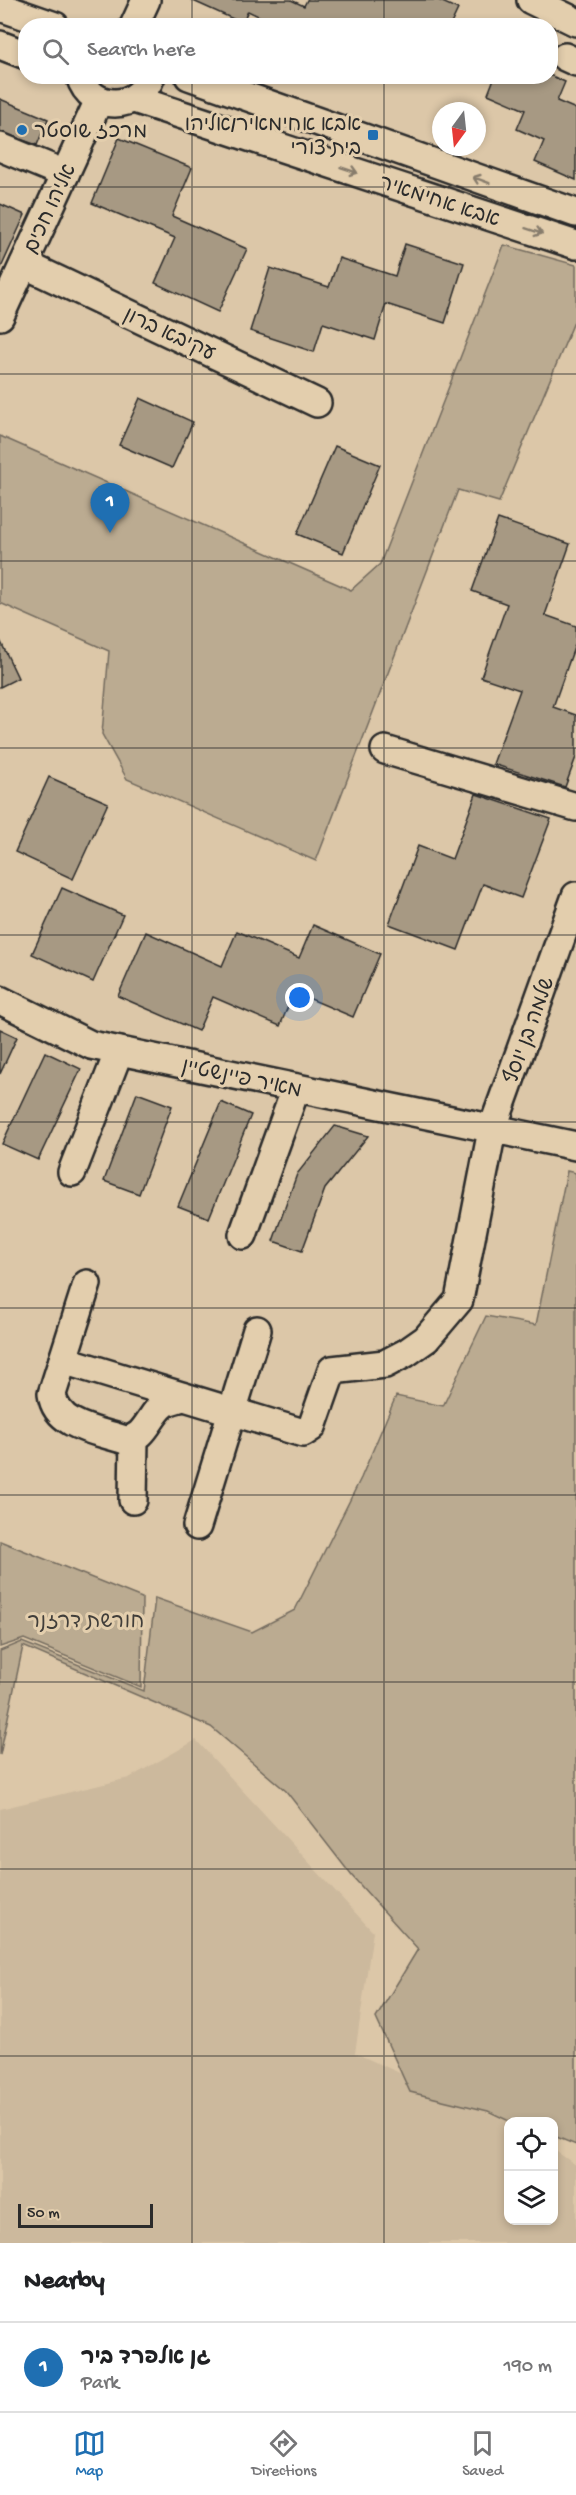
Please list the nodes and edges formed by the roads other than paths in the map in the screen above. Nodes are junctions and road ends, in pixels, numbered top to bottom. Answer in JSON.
{"nodes":[{"id":1,"x":146,"y":0,"type":"edge"},
{"id":2,"x":531,"y":0,"type":"edge"},
{"id":3,"x":0,"y":7,"type":"edge"},
{"id":4,"x":32,"y":18,"type":"edge"},
{"id":5,"x":138,"y":18,"type":"edge"},
{"id":6,"x":576,"y":22,"type":"edge"},
{"id":7,"x":0,"y":45,"type":"edge"},
{"id":8,"x":18,"y":52,"type":"edge"},
{"id":9,"x":83,"y":84,"type":"edge"},
{"id":10,"x":147,"y":84,"type":"edge"},
{"id":11,"x":212,"y":84,"type":"edge"},
{"id":12,"x":134,"y":99,"type":"junction"},
{"id":13,"x":99,"y":100,"type":"junction"},
{"id":14,"x":0,"y":147,"type":"edge"},
{"id":15,"x":65,"y":174,"type":"junction"},
{"id":16,"x":576,"y":213,"type":"edge"},
{"id":17,"x":576,"y":245,"type":"edge"},
{"id":18,"x":24,"y":264,"type":"junction"},
{"id":19,"x":0,"y":316,"type":"edge"},
{"id":20,"x":317,"y":403,"type":"dead end"},
{"id":21,"x":385,"y":750,"type":"dead end"},
{"id":22,"x":576,"y":807,"type":"edge"},
{"id":23,"x":576,"y":896,"type":"edge"},
{"id":24,"x":0,"y":1000,"type":"edge"},
{"id":25,"x":119,"y":1051,"type":"junction"},
{"id":26,"x":296,"y":1088,"type":"junction"},
{"id":27,"x":492,"y":1130,"type":"junction"},
{"id":28,"x":576,"y":1146,"type":"edge"},
{"id":29,"x":72,"y":1172,"type":"dead end"},
{"id":30,"x":243,"y":1235,"type":"dead end"},
{"id":31,"x":87,"y":1284,"type":"dead end"},
{"id":32,"x":257,"y":1330,"type":"dead end"},
{"id":33,"x":63,"y":1360,"type":"junction"},
{"id":34,"x":142,"y":1385,"type":"junction"},
{"id":35,"x":183,"y":1397,"type":"junction"},
{"id":36,"x":231,"y":1412,"type":"junction"},
{"id":37,"x":153,"y":1417,"type":"junction"},
{"id":38,"x":134,"y":1438,"type":"junction"},
{"id":39,"x":133,"y":1500,"type":"dead end"},
{"id":40,"x":197,"y":1526,"type":"dead end"}],
"edges":[{"from":1,"to":5,"type":"street"},
{"from":2,"to":6,"type":"street"},
{"from":3,"to":4,"type":"street"},
{"from":7,"to":8,"type":"street"},
{"from":9,"to":13,"type":"street"},
{"from":10,"to":12,"type":"street"},
{"from":16,"to":11,"type":"street","name":"אבא אחימאיר","one_way":true},
{"from":12,"to":13,"type":"street"},
{"from":12,"to":17,"type":"street","name":"אבא אחימאיר","one_way":true},
{"from":13,"to":15,"type":"street","name":"אליהו חכים"},
{"from":14,"to":15,"type":"street"},
{"from":15,"to":18,"type":"street","name":"אליהו חכים"},
{"from":18,"to":19,"type":"street","name":"אליהו חכים"},
{"from":18,"to":20,"type":"street","name":"עקיבא ברון"},
{"from":21,"to":22,"type":"street"},
{"from":23,"to":27,"type":"street","name":"שלמה בן יוסף"},
{"from":24,"to":25,"type":"street","name":"מאיר פיינשטיין"},
{"from":25,"to":26,"type":"street","name":"מאיר פיינשטיין"},
{"from":25,"to":29,"type":"street"},
{"from":26,"to":27,"type":"street","name":"מאיר פיינשטיין"},
{"from":26,"to":30,"type":"street"},
{"from":27,"to":28,"type":"street","name":"מאיר פיינשטיין"},
{"from":27,"to":36,"type":"street","name":"שלמה בן יוסף"},
{"from":31,"to":33,"type":"street"},
{"from":32,"to":36,"type":"street"},
{"from":33,"to":34,"type":"street"},
{"from":33,"to":38,"type":"street"},
{"from":34,"to":35,"type":"street"},
{"from":34,"to":37,"type":"street"},
{"from":35,"to":36,"type":"street"},
{"from":35,"to":37,"type":"street"},
{"from":36,"to":40,"type":"street"},
{"from":37,"to":38,"type":"street"},
{"from":38,"to":39,"type":"street"}]}
